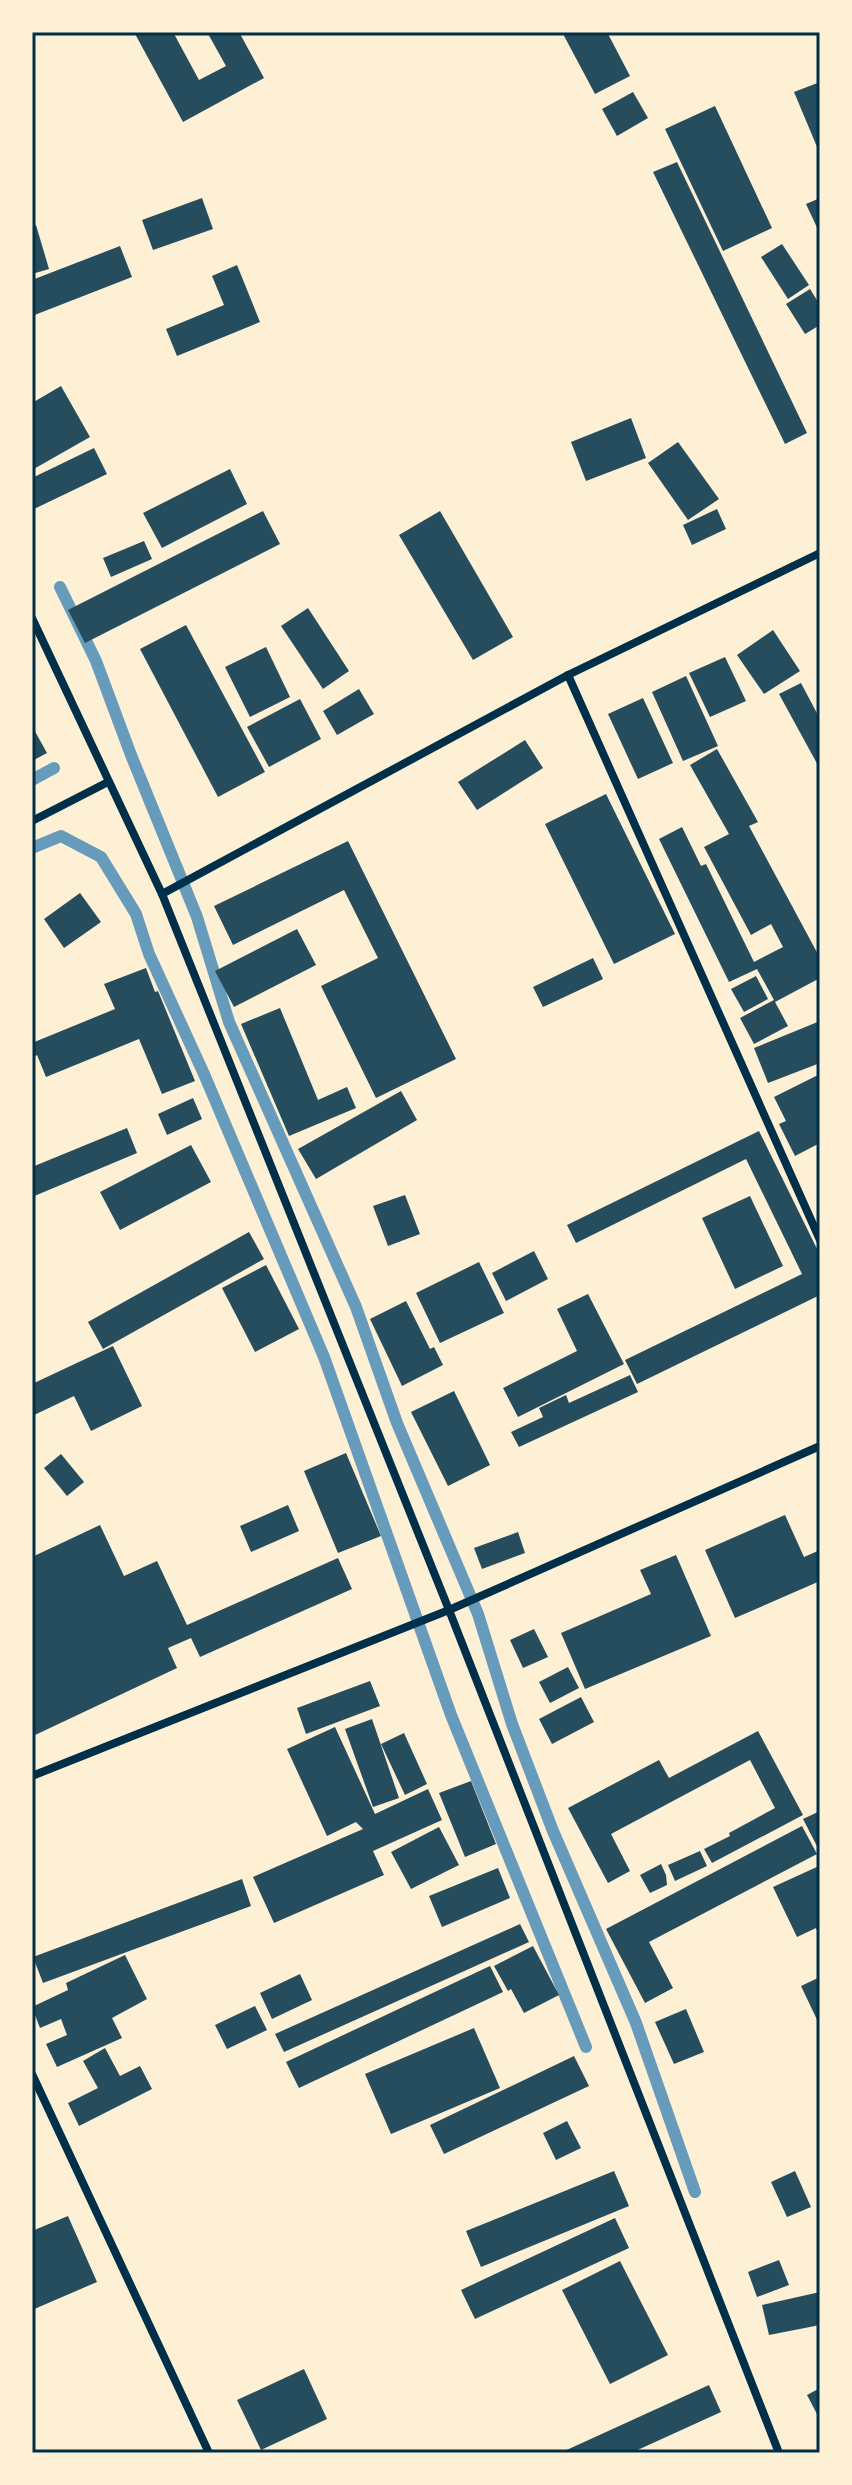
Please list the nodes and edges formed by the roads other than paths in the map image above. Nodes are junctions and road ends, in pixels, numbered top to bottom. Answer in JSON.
{"nodes":[{"id":1,"x":820,"y":553,"type":"edge"},
{"id":2,"x":32,"y":618,"type":"edge"},
{"id":3,"x":568,"y":675,"type":"junction"},
{"id":4,"x":108,"y":782,"type":"junction"},
{"id":5,"x":32,"y":821,"type":"edge"},
{"id":6,"x":162,"y":894,"type":"junction"},
{"id":7,"x":820,"y":1240,"type":"edge"},
{"id":8,"x":820,"y":1446,"type":"edge"},
{"id":9,"x":449,"y":1610,"type":"junction"},
{"id":10,"x":32,"y":1776,"type":"edge"},
{"id":11,"x":32,"y":2074,"type":"edge"},
{"id":12,"x":209,"y":2453,"type":"edge"},
{"id":13,"x":779,"y":2453,"type":"edge"}],
"edges":[{"from":1,"to":3,"type":"street"},
{"from":2,"to":4,"type":"street"},
{"from":3,"to":6,"type":"street"},
{"from":3,"to":7,"type":"street"},
{"from":4,"to":5,"type":"street"},
{"from":4,"to":6,"type":"street"},
{"from":6,"to":9,"type":"street"},
{"from":8,"to":9,"type":"street"},
{"from":9,"to":10,"type":"street"},
{"from":9,"to":13,"type":"street"},
{"from":11,"to":12,"type":"street"}]}
